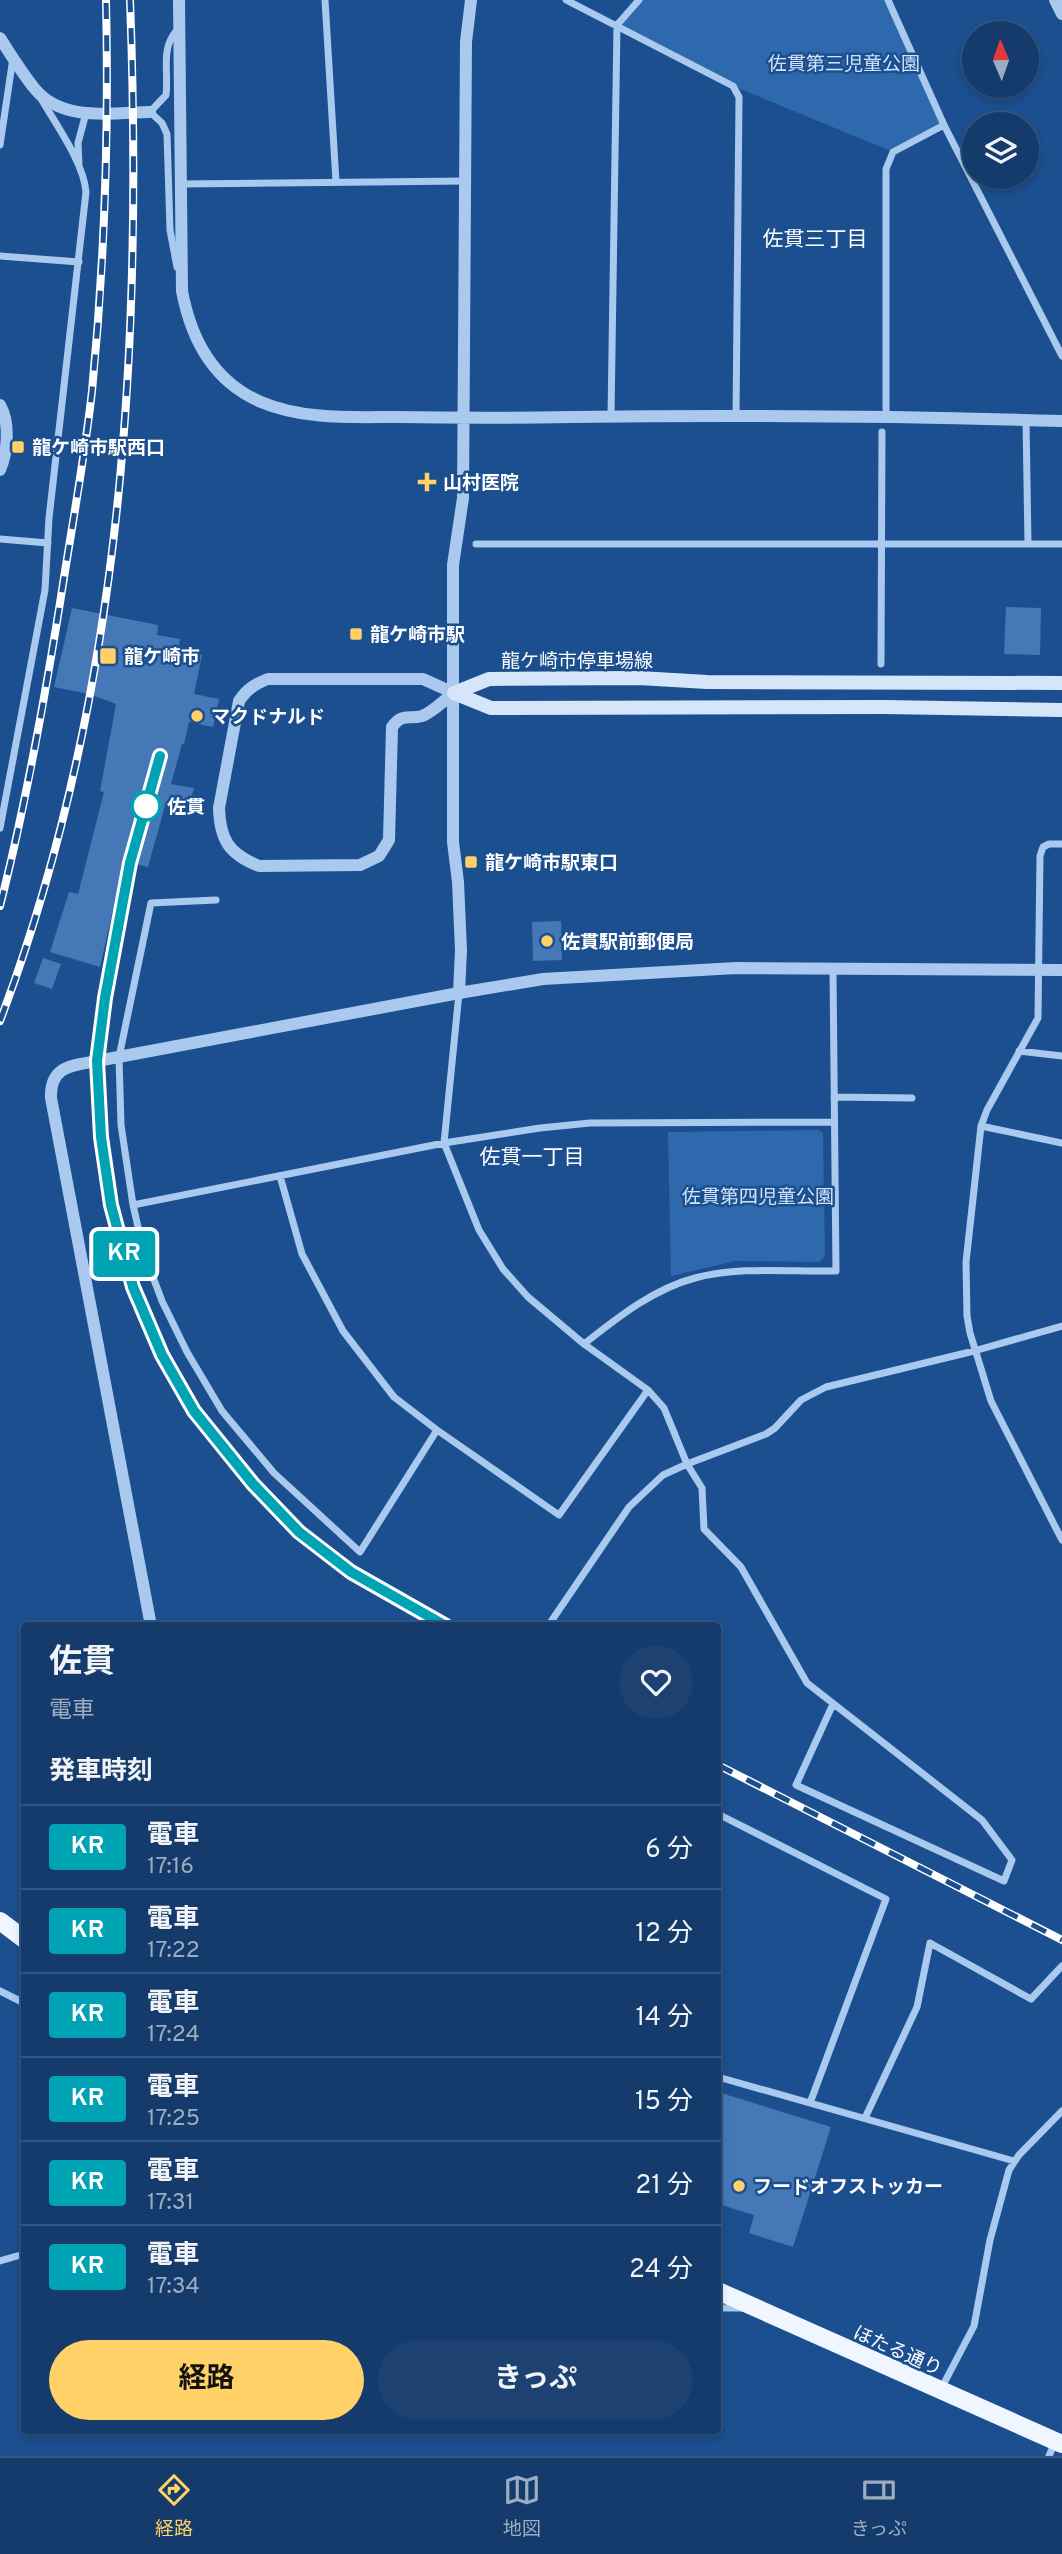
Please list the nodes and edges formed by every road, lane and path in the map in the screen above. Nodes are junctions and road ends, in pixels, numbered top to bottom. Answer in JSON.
{"nodes":[{"id":1,"x":179,"y":0,"type":"edge"},
{"id":2,"x":325,"y":0,"type":"edge"},
{"id":3,"x":471,"y":0,"type":"edge"},
{"id":4,"x":566,"y":0,"type":"edge"},
{"id":5,"x":639,"y":0,"type":"edge"},
{"id":6,"x":888,"y":0,"type":"edge"},
{"id":7,"x":1055,"y":0,"type":"edge"},
{"id":8,"x":1062,"y":14,"type":"edge"},
{"id":9,"x":617,"y":25,"type":"junction"},
{"id":10,"x":180,"y":27,"type":"junction"},
{"id":11,"x":0,"y":38,"type":"edge"},
{"id":12,"x":13,"y":57,"type":"junction"},
{"id":13,"x":36,"y":91,"type":"junction"},
{"id":14,"x":150,"y":112,"type":"junction"},
{"id":15,"x":86,"y":113,"type":"junction"},
{"id":16,"x":944,"y":125,"type":"junction"},
{"id":17,"x":0,"y":145,"type":"edge"},
{"id":18,"x":79,"y":167,"type":"junction"},
{"id":19,"x":465,"y":181,"type":"junction"},
{"id":20,"x":335,"y":182,"type":"junction"},
{"id":21,"x":181,"y":184,"type":"junction"},
{"id":22,"x":0,"y":257,"type":"edge"},
{"id":23,"x":79,"y":262,"type":"junction"},
{"id":24,"x":182,"y":291,"type":"junction"},
{"id":25,"x":1062,"y":356,"type":"edge"},
{"id":26,"x":0,"y":405,"type":"edge"},
{"id":27,"x":611,"y":416,"type":"junction"},
{"id":28,"x":463,"y":418,"type":"junction"},
{"id":29,"x":736,"y":418,"type":"junction"},
{"id":30,"x":886,"y":419,"type":"junction"},
{"id":31,"x":1026,"y":420,"type":"junction"},
{"id":32,"x":1062,"y":422,"type":"edge"},
{"id":33,"x":882,"y":432,"type":"dead end"},
{"id":34,"x":0,"y":470,"type":"edge"},
{"id":35,"x":0,"y":539,"type":"edge"},
{"id":36,"x":48,"y":542,"type":"junction"},
{"id":37,"x":476,"y":544,"type":"dead end"},
{"id":38,"x":881,"y":544,"type":"junction"},
{"id":39,"x":1028,"y":544,"type":"junction"},
{"id":40,"x":1062,"y":544,"type":"edge"},
{"id":41,"x":881,"y":664,"type":"dead end"},
{"id":42,"x":1062,"y":683,"type":"edge"},
{"id":43,"x":454,"y":693,"type":"junction"},
{"id":44,"x":1062,"y":710,"type":"edge"},
{"id":45,"x":0,"y":828,"type":"edge"},
{"id":46,"x":1062,"y":844,"type":"edge"},
{"id":47,"x":216,"y":900,"type":"dead end"},
{"id":48,"x":1039,"y":969,"type":"junction"},
{"id":49,"x":833,"y":970,"type":"junction"},
{"id":50,"x":1062,"y":970,"type":"edge"},
{"id":51,"x":459,"y":993,"type":"junction"},
{"id":52,"x":1019,"y":1051,"type":"junction"},
{"id":53,"x":1062,"y":1056,"type":"edge"},
{"id":54,"x":119,"y":1057,"type":"junction"},
{"id":55,"x":834,"y":1097,"type":"junction"},
{"id":56,"x":912,"y":1098,"type":"dead end"},
{"id":57,"x":834,"y":1122,"type":"junction"},
{"id":58,"x":981,"y":1126,"type":"junction"},
{"id":59,"x":444,"y":1143,"type":"junction"},
{"id":60,"x":1062,"y":1143,"type":"edge"},
{"id":61,"x":280,"y":1175,"type":"junction"},
{"id":62,"x":134,"y":1205,"type":"junction"},
{"id":63,"x":1062,"y":1326,"type":"edge"},
{"id":64,"x":584,"y":1344,"type":"junction"},
{"id":65,"x":974,"y":1351,"type":"junction"},
{"id":66,"x":648,"y":1390,"type":"junction"},
{"id":67,"x":436,"y":1430,"type":"junction"},
{"id":68,"x":687,"y":1464,"type":"junction"},
{"id":69,"x":1062,"y":1540,"type":"edge"},
{"id":70,"x":149,"y":1622,"type":"edge"},
{"id":71,"x":551,"y":1622,"type":"edge"},
{"id":72,"x":833,"y":1704,"type":"junction"},
{"id":73,"x":721,"y":1816,"type":"edge"},
{"id":74,"x":0,"y":1921,"type":"edge"},
{"id":75,"x":21,"y":1937,"type":"edge"},
{"id":76,"x":1062,"y":1966,"type":"edge"},
{"id":77,"x":0,"y":1991,"type":"edge"},
{"id":78,"x":21,"y":2002,"type":"edge"},
{"id":79,"x":721,"y":2078,"type":"edge"},
{"id":80,"x":810,"y":2103,"type":"junction"},
{"id":81,"x":1062,"y":2111,"type":"edge"},
{"id":82,"x":865,"y":2118,"type":"junction"},
{"id":83,"x":1014,"y":2161,"type":"junction"},
{"id":84,"x":21,"y":2255,"type":"edge"},
{"id":85,"x":0,"y":2261,"type":"edge"},
{"id":86,"x":721,"y":2292,"type":"edge"},
{"id":87,"x":721,"y":2308,"type":"edge"},
{"id":88,"x":754,"y":2308,"type":"junction"},
{"id":89,"x":940,"y":2392,"type":"junction"},
{"id":90,"x":1055,"y":2447,"type":"edge"}],
"edges":[{"from":1,"to":10,"type":"street"},
{"from":2,"to":20,"type":"street"},
{"from":3,"to":19,"type":"street"},
{"from":4,"to":9,"type":"street"},
{"from":5,"to":9,"type":"street"},
{"from":6,"to":16,"type":"street"},
{"from":7,"to":8,"type":"street"},
{"from":9,"to":27,"type":"street"},
{"from":9,"to":29,"type":"street"},
{"from":10,"to":14,"type":"street"},
{"from":10,"to":21,"type":"street"},
{"from":11,"to":12,"type":"street"},
{"from":12,"to":13,"type":"street"},
{"from":12,"to":17,"type":"street"},
{"from":13,"to":15,"type":"street"},
{"from":13,"to":18,"type":"street"},
{"from":14,"to":15,"type":"street"},
{"from":14,"to":24,"type":"street"},
{"from":15,"to":18,"type":"street"},
{"from":16,"to":25,"type":"street"},
{"from":16,"to":30,"type":"street"},
{"from":18,"to":23,"type":"street"},
{"from":19,"to":20,"type":"street"},
{"from":19,"to":28,"type":"street"},
{"from":20,"to":21,"type":"street"},
{"from":21,"to":24,"type":"street"},
{"from":22,"to":23,"type":"street"},
{"from":23,"to":36,"type":"street"},
{"from":24,"to":28,"type":"street"},
{"from":26,"to":34,"type":"street"},
{"from":27,"to":28,"type":"street"},
{"from":27,"to":29,"type":"street"},
{"from":28,"to":43,"type":"street"},
{"from":29,"to":30,"type":"street"},
{"from":30,"to":31,"type":"street"},
{"from":31,"to":32,"type":"street"},
{"from":31,"to":39,"type":"street"},
{"from":33,"to":38,"type":"street"},
{"from":35,"to":36,"type":"street"},
{"from":36,"to":45,"type":"street"},
{"from":37,"to":38,"type":"street"},
{"from":38,"to":39,"type":"street"},
{"from":38,"to":41,"type":"street"},
{"from":39,"to":40,"type":"street"},
{"from":42,"to":43,"type":"main road","name":"龍ケ崎市停車場線"},
{"from":43,"to":43,"type":"street"},
{"from":43,"to":44,"type":"main road"},
{"from":43,"to":51,"type":"street"},
{"from":46,"to":48,"type":"street"},
{"from":47,"to":54,"type":"street"},
{"from":48,"to":49,"type":"street"},
{"from":48,"to":50,"type":"street"},
{"from":48,"to":52,"type":"street"},
{"from":49,"to":51,"type":"street"},
{"from":49,"to":55,"type":"street"},
{"from":51,"to":54,"type":"street"},
{"from":51,"to":59,"type":"street"},
{"from":52,"to":53,"type":"street"},
{"from":52,"to":58,"type":"street"},
{"from":54,"to":62,"type":"street"},
{"from":54,"to":70,"type":"street"},
{"from":55,"to":56,"type":"street"},
{"from":55,"to":57,"type":"street"},
{"from":57,"to":59,"type":"street"},
{"from":57,"to":64,"type":"street"},
{"from":58,"to":60,"type":"street"},
{"from":58,"to":65,"type":"street"},
{"from":59,"to":61,"type":"street"},
{"from":59,"to":64,"type":"street"},
{"from":61,"to":62,"type":"street"},
{"from":61,"to":67,"type":"street"},
{"from":62,"to":67,"type":"street"},
{"from":63,"to":65,"type":"street"},
{"from":64,"to":66,"type":"street"},
{"from":65,"to":68,"type":"street"},
{"from":65,"to":69,"type":"street"},
{"from":66,"to":67,"type":"street"},
{"from":66,"to":68,"type":"street"},
{"from":68,"to":71,"type":"street"},
{"from":68,"to":72,"type":"street"},
{"from":72,"to":72,"type":"street"},
{"from":73,"to":80,"type":"street"},
{"from":74,"to":75,"type":"main road"},
{"from":76,"to":82,"type":"street"},
{"from":77,"to":78,"type":"street"},
{"from":79,"to":80,"type":"street"},
{"from":80,"to":82,"type":"street"},
{"from":81,"to":83,"type":"street"},
{"from":82,"to":83,"type":"street"},
{"from":83,"to":89,"type":"street"},
{"from":84,"to":85,"type":"street"},
{"from":86,"to":88,"type":"main road","name":"ほたる通り"},
{"from":87,"to":88,"type":"street"},
{"from":88,"to":89,"type":"main road","name":"ほたる通り"},
{"from":89,"to":90,"type":"main road","name":"ほたる通り"}]}
